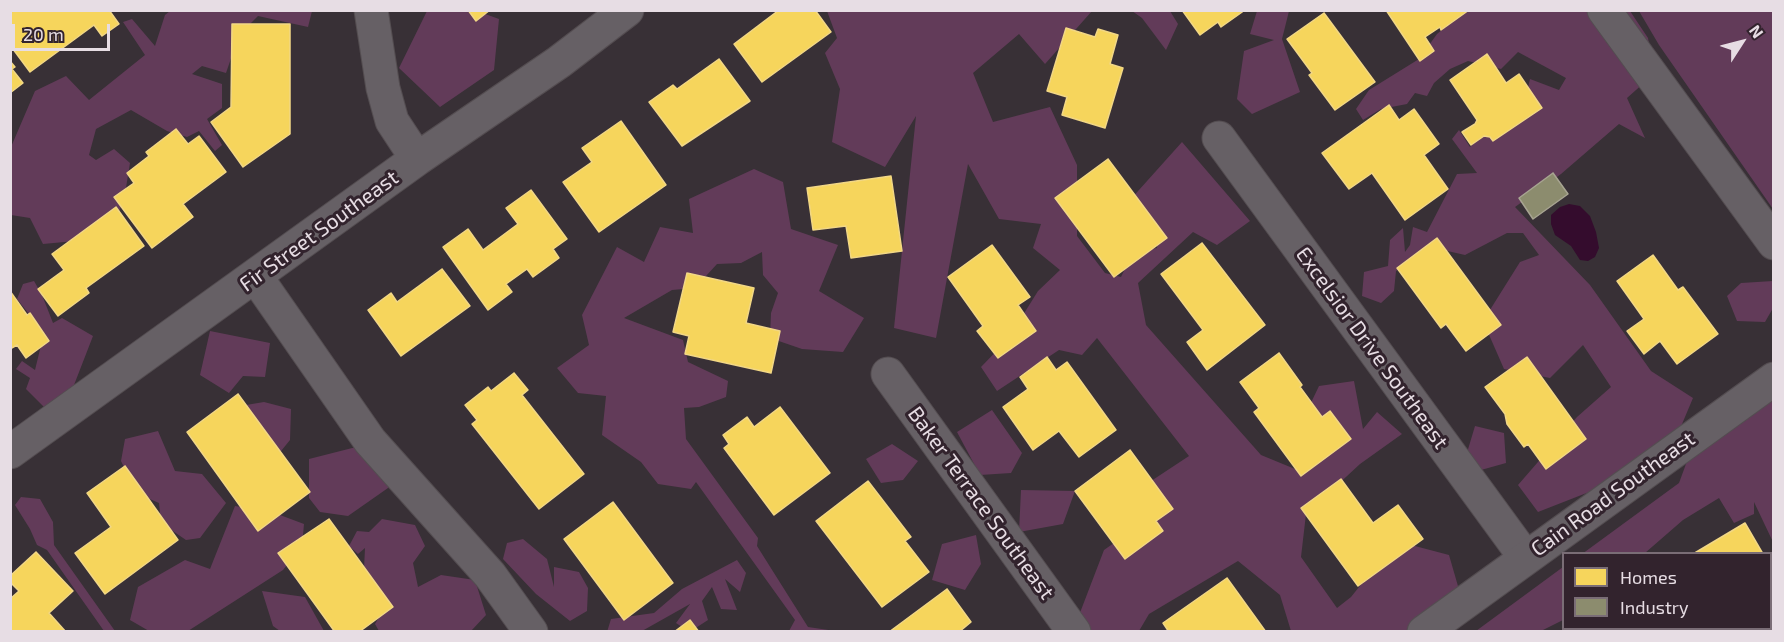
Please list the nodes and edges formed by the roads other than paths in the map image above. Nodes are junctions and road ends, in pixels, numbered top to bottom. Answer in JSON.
{"nodes":[{"id":1,"x":371,"y":10,"type":"edge"},
{"id":2,"x":627,"y":10,"type":"edge"},
{"id":3,"x":1604,"y":10,"type":"edge"},
{"id":4,"x":1219,"y":138,"type":"dead end"},
{"id":5,"x":417,"y":159,"type":"junction"},
{"id":6,"x":1773,"y":243,"type":"edge"},
{"id":7,"x":256,"y":277,"type":"junction"},
{"id":8,"x":888,"y":374,"type":"dead end"},
{"id":9,"x":1773,"y":379,"type":"edge"},
{"id":10,"x":10,"y":452,"type":"edge"},
{"id":11,"x":1525,"y":557,"type":"junction"},
{"id":12,"x":531,"y":632,"type":"edge"},
{"id":13,"x":1074,"y":632,"type":"edge"},
{"id":14,"x":1424,"y":632,"type":"edge"}],
"edges":[{"from":1,"to":5,"type":"street"},
{"from":2,"to":5,"type":"street","name":"Fir Street Southeast"},
{"from":3,"to":6,"type":"street"},
{"from":4,"to":11,"type":"street","name":"Excelsior Drive Southeast"},
{"from":5,"to":7,"type":"street","name":"Fir Street Southeast"},
{"from":7,"to":10,"type":"street","name":"Fir Street Southeast"},
{"from":7,"to":12,"type":"street"},
{"from":8,"to":13,"type":"street","name":"Baker Terrace Southeast"},
{"from":9,"to":11,"type":"street","name":"Cain Road Southeast"},
{"from":11,"to":14,"type":"street","name":"Cain Road Southeast"}]}
